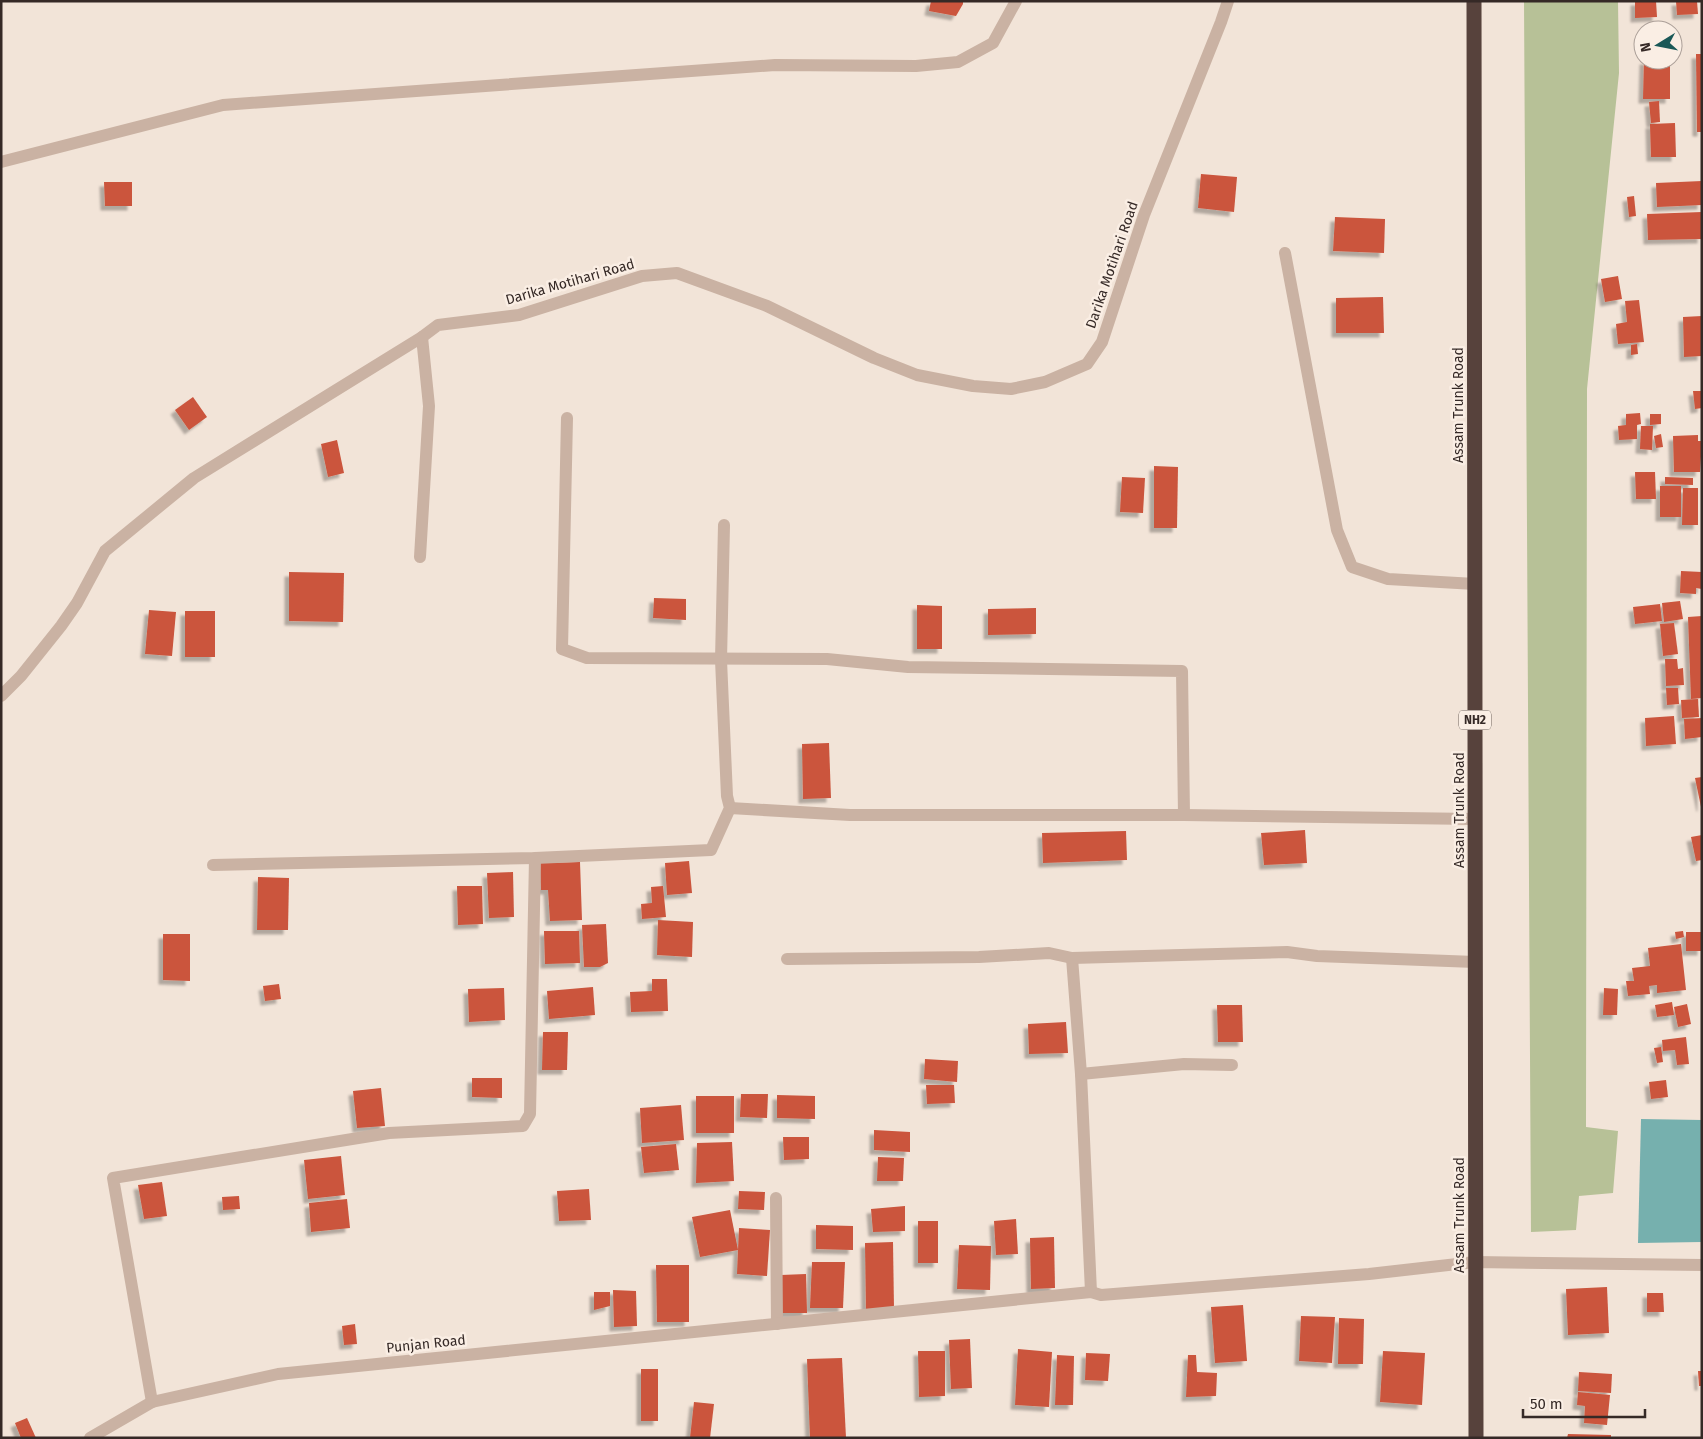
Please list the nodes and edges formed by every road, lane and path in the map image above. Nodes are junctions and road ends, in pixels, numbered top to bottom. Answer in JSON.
{"nodes":[{"id":1,"x":1016,"y":1,"type":"edge"},
{"id":2,"x":1228,"y":1,"type":"edge"},
{"id":3,"x":1474,"y":1,"type":"edge"},
{"id":4,"x":1,"y":162,"type":"edge"},
{"id":5,"x":1284,"y":253,"type":"dead end"},
{"id":6,"x":422,"y":337,"type":"junction"},
{"id":7,"x":567,"y":418,"type":"dead end"},
{"id":8,"x":724,"y":525,"type":"dead end"},
{"id":9,"x":420,"y":557,"type":"dead end"},
{"id":10,"x":1475,"y":584,"type":"junction"},
{"id":11,"x":721,"y":660,"type":"junction"},
{"id":12,"x":1,"y":696,"type":"edge"},
{"id":13,"x":730,"y":808,"type":"junction"},
{"id":14,"x":1184,"y":815,"type":"junction"},
{"id":15,"x":1475,"y":819,"type":"junction"},
{"id":16,"x":535,"y":858,"type":"junction"},
{"id":17,"x":213,"y":865,"type":"dead end"},
{"id":18,"x":1072,"y":958,"type":"junction"},
{"id":19,"x":787,"y":959,"type":"dead end"},
{"id":20,"x":1475,"y":962,"type":"junction"},
{"id":21,"x":1232,"y":1064,"type":"dead end"},
{"id":22,"x":1081,"y":1074,"type":"junction"},
{"id":23,"x":776,"y":1198,"type":"dead end"},
{"id":24,"x":1475,"y":1262,"type":"junction"},
{"id":25,"x":1702,"y":1265,"type":"edge"},
{"id":26,"x":1091,"y":1292,"type":"junction"},
{"id":27,"x":777,"y":1324,"type":"junction"},
{"id":28,"x":152,"y":1402,"type":"junction"},
{"id":29,"x":90,"y":1438,"type":"edge"},
{"id":30,"x":1476,"y":1438,"type":"edge"}],
"edges":[{"from":1,"to":4,"type":"street"},
{"from":2,"to":6,"type":"street","name":"Darika Motihari Road"},
{"from":3,"to":10,"type":"highway","name":"Assam Trunk Road","number":"NH2"},
{"from":5,"to":10,"type":"street"},
{"from":6,"to":9,"type":"street"},
{"from":6,"to":12,"type":"street","name":"Darika Motihari Road"},
{"from":7,"to":11,"type":"street"},
{"from":8,"to":11,"type":"street"},
{"from":10,"to":15,"type":"highway","name":"Assam Trunk Road","number":"NH2"},
{"from":11,"to":13,"type":"street"},
{"from":11,"to":14,"type":"street"},
{"from":13,"to":14,"type":"street"},
{"from":13,"to":16,"type":"street"},
{"from":14,"to":15,"type":"street"},
{"from":15,"to":20,"type":"highway","name":"Assam Trunk Road","number":"NH2"},
{"from":16,"to":17,"type":"street"},
{"from":16,"to":28,"type":"street"},
{"from":18,"to":19,"type":"street"},
{"from":18,"to":20,"type":"street"},
{"from":18,"to":22,"type":"street"},
{"from":20,"to":24,"type":"highway","name":"Assam Trunk Road","number":"NH2"},
{"from":21,"to":22,"type":"street"},
{"from":22,"to":26,"type":"street"},
{"from":23,"to":27,"type":"street"},
{"from":24,"to":25,"type":"street","name":"Punjan Road"},
{"from":24,"to":26,"type":"street","name":"Punjan Road"},
{"from":24,"to":30,"type":"highway","name":"Assam Trunk Road","number":"NH2"},
{"from":26,"to":27,"type":"street","name":"Punjan Road"},
{"from":27,"to":28,"type":"street","name":"Punjan Road"},
{"from":28,"to":29,"type":"street","name":"Punjan Road"}]}
